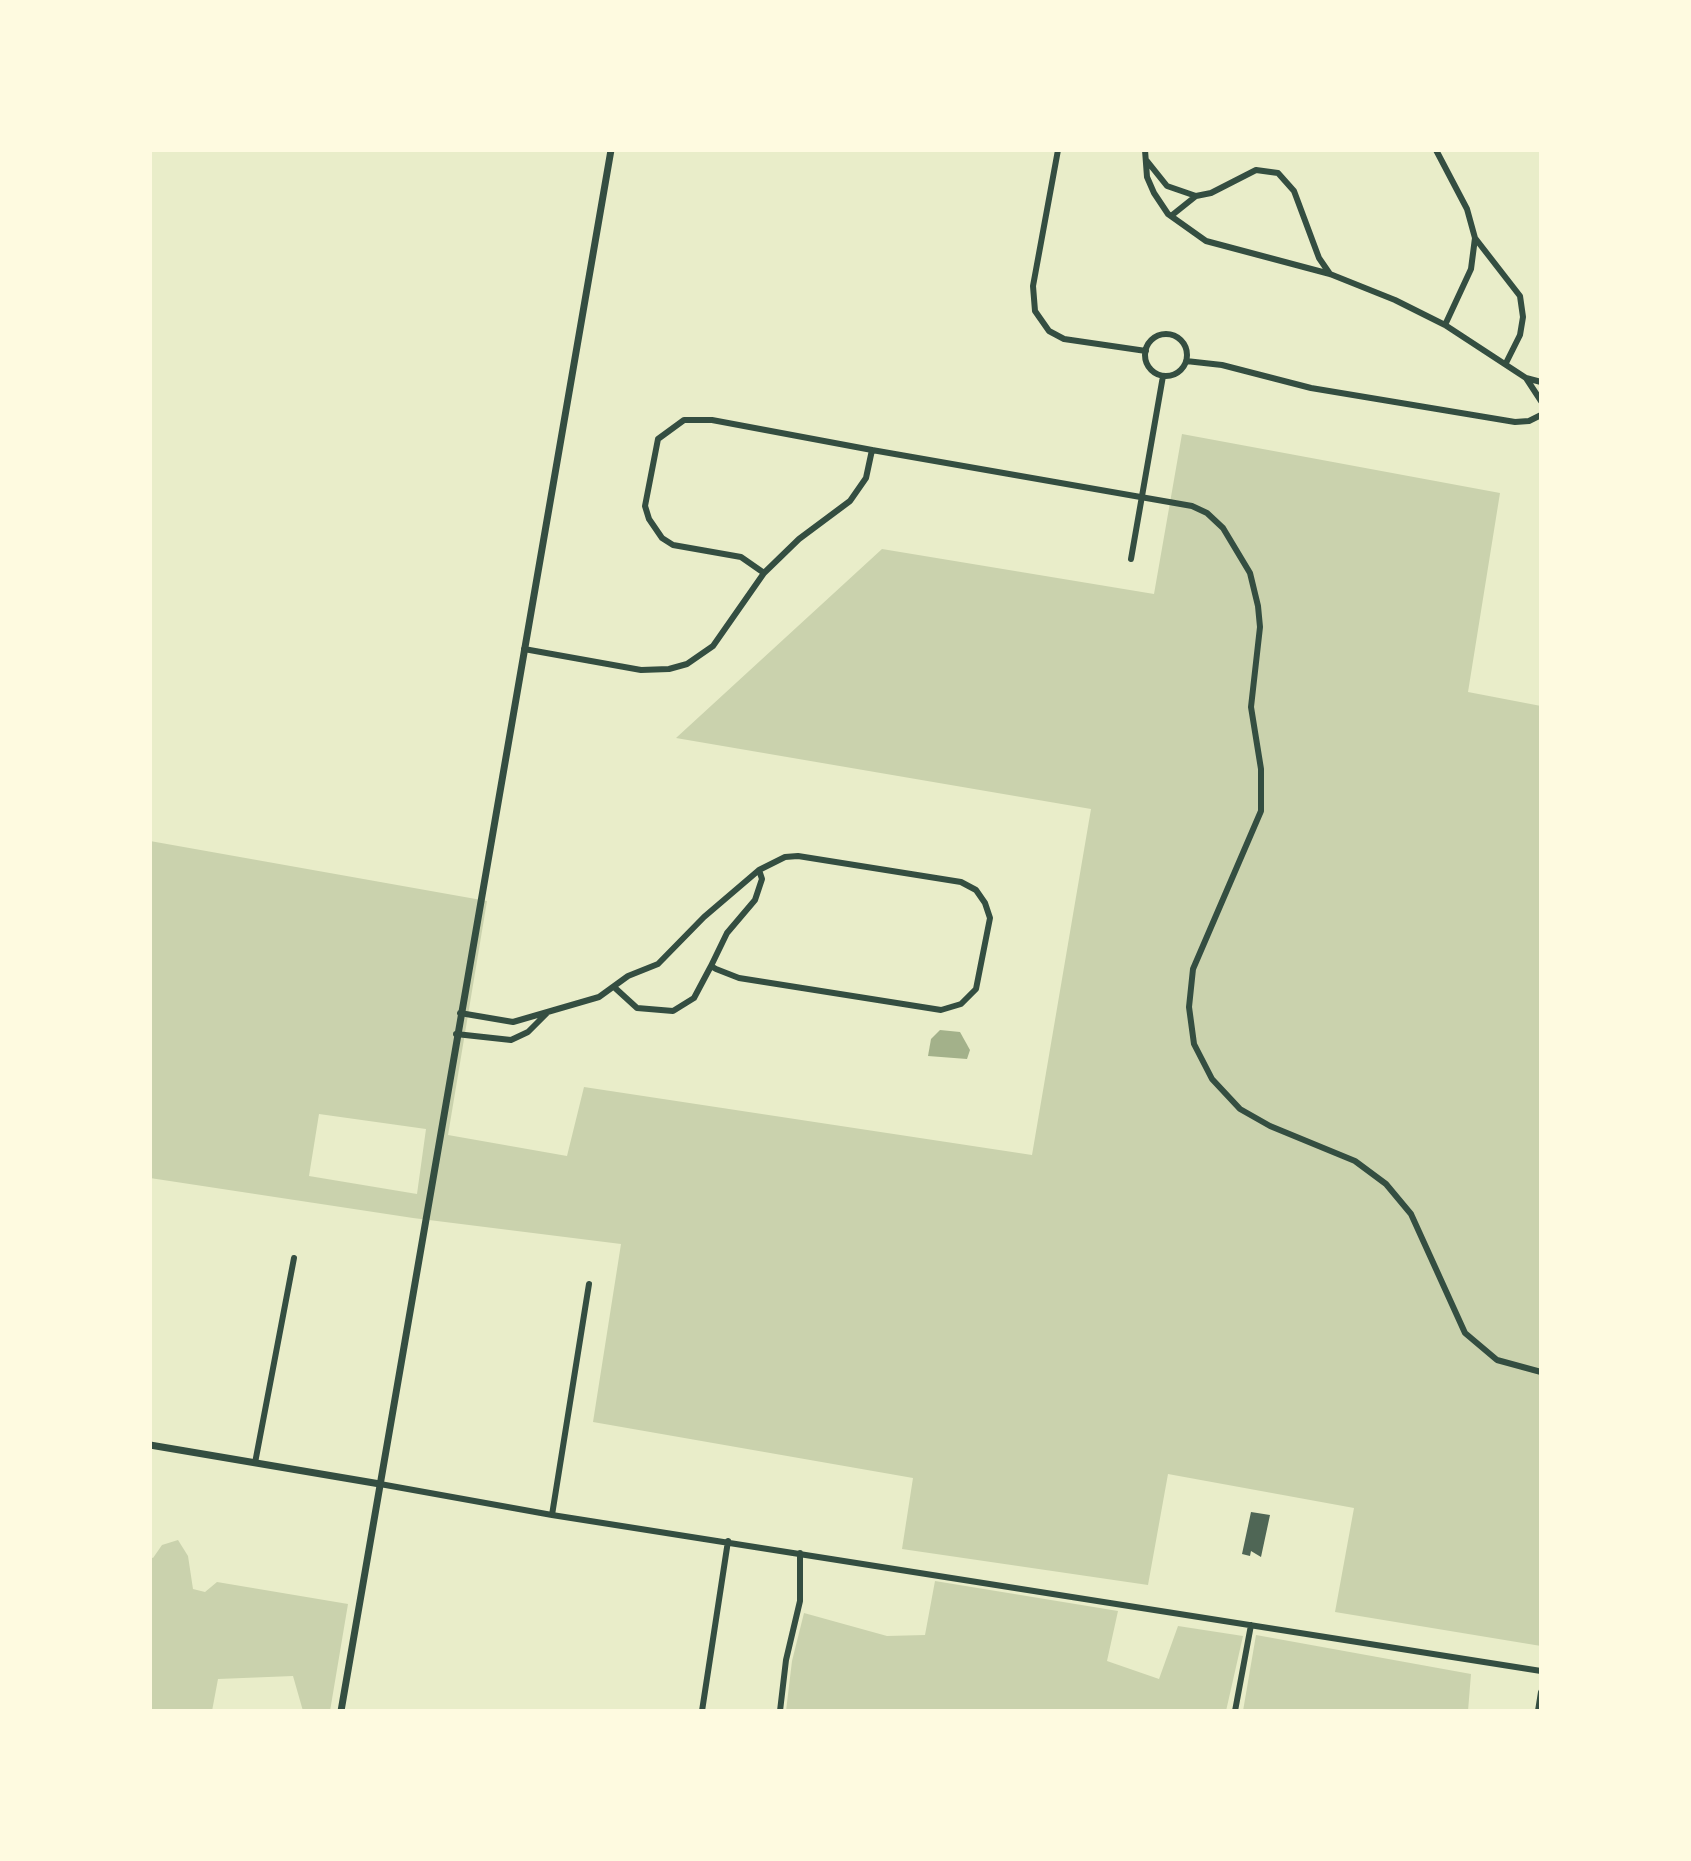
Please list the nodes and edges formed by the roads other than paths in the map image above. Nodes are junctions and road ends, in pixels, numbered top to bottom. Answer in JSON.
{"nodes":[{"id":1,"x":611,"y":150,"type":"edge"},
{"id":2,"x":1058,"y":150,"type":"edge"},
{"id":3,"x":1436,"y":150,"type":"edge"},
{"id":4,"x":1145,"y":154,"type":"edge"},
{"id":5,"x":1196,"y":196,"type":"junction"},
{"id":6,"x":1171,"y":216,"type":"junction"},
{"id":7,"x":1475,"y":238,"type":"junction"},
{"id":8,"x":1330,"y":274,"type":"junction"},
{"id":9,"x":1445,"y":325,"type":"junction"},
{"id":10,"x":1146,"y":351,"type":"junction"},
{"id":11,"x":1186,"y":361,"type":"junction"},
{"id":12,"x":1506,"y":363,"type":"junction"},
{"id":13,"x":1163,"y":376,"type":"junction"},
{"id":14,"x":1526,"y":378,"type":"junction"},
{"id":15,"x":1541,"y":382,"type":"edge"},
{"id":16,"x":1541,"y":401,"type":"edge"},
{"id":17,"x":1541,"y":415,"type":"edge"},
{"id":18,"x":872,"y":450,"type":"junction"},
{"id":19,"x":1142,"y":495,"type":"junction"},
{"id":20,"x":1131,"y":559,"type":"dead end"},
{"id":21,"x":764,"y":573,"type":"junction"},
{"id":22,"x":524,"y":649,"type":"junction"},
{"id":23,"x":759,"y":870,"type":"junction"},
{"id":24,"x":711,"y":966,"type":"junction"},
{"id":25,"x":614,"y":987,"type":"junction"},
{"id":26,"x":460,"y":1013,"type":"junction"},
{"id":27,"x":546,"y":1014,"type":"junction"},
{"id":28,"x":456,"y":1034,"type":"junction"},
{"id":29,"x":294,"y":1258,"type":"dead end"},
{"id":30,"x":589,"y":1284,"type":"dead end"},
{"id":31,"x":1541,"y":1372,"type":"edge"},
{"id":32,"x":150,"y":1445,"type":"edge"},
{"id":33,"x":255,"y":1463,"type":"junction"},
{"id":34,"x":380,"y":1484,"type":"junction"},
{"id":35,"x":552,"y":1515,"type":"junction"},
{"id":36,"x":728,"y":1541,"type":"junction"},
{"id":37,"x":800,"y":1553,"type":"junction"},
{"id":38,"x":1251,"y":1625,"type":"junction"},
{"id":39,"x":1541,"y":1671,"type":"edge"},
{"id":40,"x":1541,"y":1692,"type":"edge"},
{"id":41,"x":341,"y":1711,"type":"edge"},
{"id":42,"x":702,"y":1711,"type":"edge"},
{"id":43,"x":780,"y":1711,"type":"edge"},
{"id":44,"x":1235,"y":1711,"type":"edge"},
{"id":45,"x":1538,"y":1711,"type":"edge"}],
"edges":[{"from":1,"to":22,"type":"street"},
{"from":2,"to":10,"type":"street"},
{"from":3,"to":7,"type":"street"},
{"from":4,"to":5,"type":"street"},
{"from":4,"to":6,"type":"street"},
{"from":5,"to":6,"type":"street"},
{"from":5,"to":8,"type":"street"},
{"from":6,"to":8,"type":"street"},
{"from":7,"to":9,"type":"street"},
{"from":7,"to":12,"type":"street"},
{"from":8,"to":9,"type":"street"},
{"from":9,"to":12,"type":"street"},
{"from":10,"to":11,"type":"street"},
{"from":10,"to":13,"type":"street"},
{"from":11,"to":13,"type":"street"},
{"from":11,"to":17,"type":"street"},
{"from":12,"to":14,"type":"street"},
{"from":13,"to":19,"type":"street"},
{"from":14,"to":15,"type":"street"},
{"from":14,"to":16,"type":"street"},
{"from":18,"to":19,"type":"street"},
{"from":18,"to":21,"type":"street"},
{"from":18,"to":21,"type":"street"},
{"from":19,"to":20,"type":"street"},
{"from":19,"to":31,"type":"street"},
{"from":21,"to":22,"type":"street"},
{"from":22,"to":26,"type":"street"},
{"from":23,"to":24,"type":"street"},
{"from":23,"to":24,"type":"street"},
{"from":23,"to":25,"type":"street"},
{"from":24,"to":25,"type":"street"},
{"from":25,"to":27,"type":"street"},
{"from":26,"to":27,"type":"street"},
{"from":26,"to":28,"type":"street"},
{"from":27,"to":28,"type":"street"},
{"from":28,"to":34,"type":"street"},
{"from":29,"to":33,"type":"street"},
{"from":30,"to":35,"type":"street"},
{"from":32,"to":33,"type":"street"},
{"from":33,"to":34,"type":"street"},
{"from":34,"to":35,"type":"street"},
{"from":34,"to":41,"type":"street"},
{"from":35,"to":36,"type":"street"},
{"from":36,"to":37,"type":"street"},
{"from":36,"to":42,"type":"street"},
{"from":37,"to":38,"type":"street"},
{"from":37,"to":43,"type":"street"},
{"from":38,"to":39,"type":"street"},
{"from":38,"to":44,"type":"street"},
{"from":40,"to":45,"type":"street"}]}
